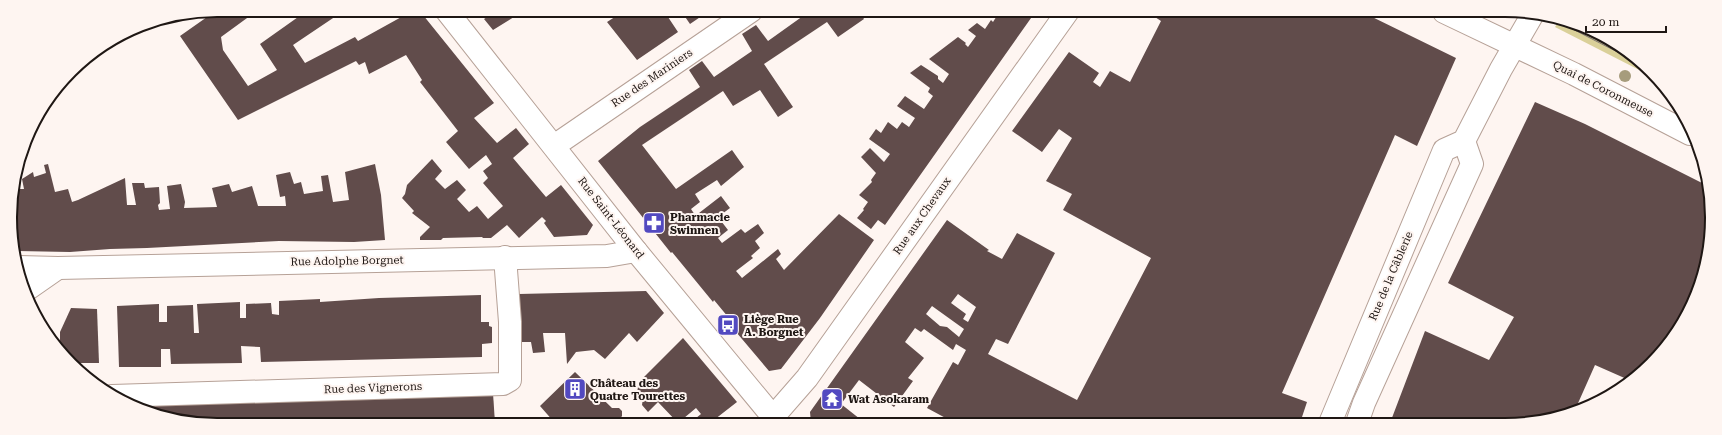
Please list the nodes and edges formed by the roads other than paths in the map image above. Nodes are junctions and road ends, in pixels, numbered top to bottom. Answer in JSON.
{"nodes":[{"id":1,"x":452,"y":17,"type":"edge"},
{"id":2,"x":742,"y":17,"type":"edge"},
{"id":3,"x":1064,"y":17,"type":"edge"},
{"id":4,"x":1454,"y":17,"type":"edge"},
{"id":5,"x":1530,"y":19,"type":"edge"},
{"id":6,"x":1515,"y":46,"type":"junction"},
{"id":7,"x":1685,"y":132,"type":"edge"},
{"id":8,"x":1464,"y":141,"type":"junction"},
{"id":9,"x":554,"y":146,"type":"junction"},
{"id":10,"x":636,"y":250,"type":"junction"},
{"id":11,"x":505,"y":257,"type":"junction"},
{"id":12,"x":24,"y":267,"type":"edge"},
{"id":13,"x":58,"y":268,"type":"junction"},
{"id":14,"x":30,"y":288,"type":"edge"},
{"id":15,"x":126,"y":396,"type":"edge"},
{"id":16,"x":774,"y":418,"type":"edge"},
{"id":17,"x":777,"y":418,"type":"edge"},
{"id":18,"x":1332,"y":418,"type":"edge"},
{"id":19,"x":1359,"y":418,"type":"edge"}],
"edges":[{"from":1,"to":9,"type":"street","name":"Rue Saint-Léonard"},
{"from":2,"to":9,"type":"street","name":"Rue des Mariniers"},
{"from":3,"to":17,"type":"street","name":"Rue aux Chevaux"},
{"from":4,"to":6,"type":"street","name":"Quai de Coronmeuse"},
{"from":5,"to":6,"type":"street"},
{"from":6,"to":7,"type":"street","name":"Quai de Coronmeuse"},
{"from":6,"to":8,"type":"street"},
{"from":8,"to":18,"type":"street","name":"Rue de la Câblerie"},
{"from":8,"to":19,"type":"street"},
{"from":9,"to":10,"type":"street","name":"Rue Saint-Léonard"},
{"from":10,"to":11,"type":"street","name":"Rue Adolphe Borgnet"},
{"from":10,"to":16,"type":"street","name":"Rue Saint-Léonard"},
{"from":11,"to":13,"type":"street","name":"Rue Adolphe Borgnet"},
{"from":11,"to":15,"type":"street","name":"Rue des Vignerons"},
{"from":12,"to":13,"type":"street","name":"Rue Adolphe Borgnet"},
{"from":13,"to":14,"type":"street"}]}
